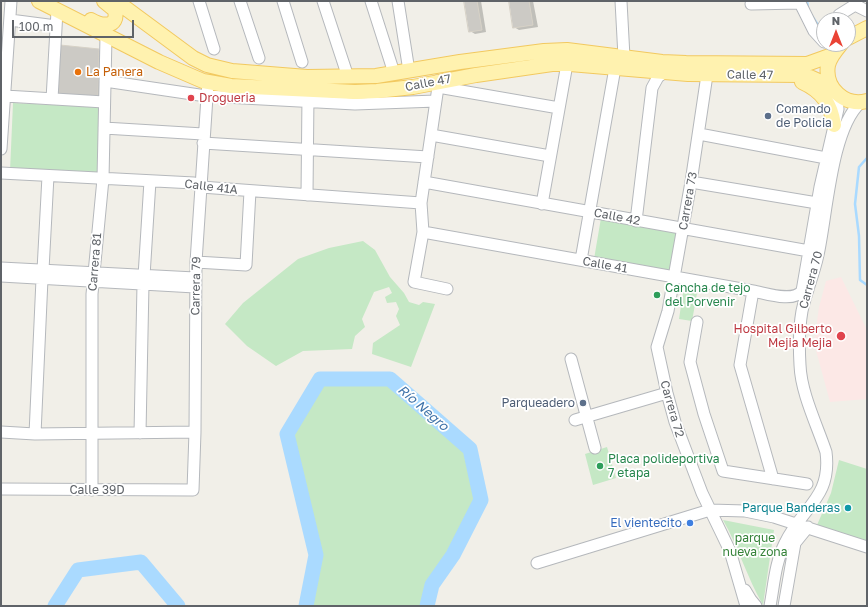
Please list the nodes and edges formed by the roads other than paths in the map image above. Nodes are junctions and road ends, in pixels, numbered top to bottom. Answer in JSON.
{"nodes":[{"id":1,"x":11,"y":1,"type":"edge"},
{"id":2,"x":39,"y":1,"type":"edge"},
{"id":3,"x":104,"y":1,"type":"edge"},
{"id":4,"x":116,"y":1,"type":"edge"},
{"id":5,"x":200,"y":1,"type":"edge"},
{"id":6,"x":240,"y":1,"type":"edge"},
{"id":7,"x":283,"y":1,"type":"edge"},
{"id":8,"x":323,"y":1,"type":"edge"},
{"id":9,"x":371,"y":1,"type":"edge"},
{"id":10,"x":398,"y":1,"type":"edge"},
{"id":11,"x":621,"y":1,"type":"edge"},
{"id":12,"x":856,"y":3,"type":"edge"},
{"id":13,"x":751,"y":4,"type":"dead end"},
{"id":14,"x":55,"y":6,"type":"edge"},
{"id":15,"x":867,"y":11,"type":"edge"},
{"id":16,"x":843,"y":12,"type":"edge"},
{"id":17,"x":10,"y":20,"type":"junction"},
{"id":18,"x":56,"y":26,"type":"junction"},
{"id":19,"x":865,"y":26,"type":"edge"},
{"id":20,"x":856,"y":32,"type":"edge"},
{"id":21,"x":816,"y":33,"type":"edge"},
{"id":22,"x":106,"y":36,"type":"junction"},
{"id":23,"x":214,"y":49,"type":"dead end"},
{"id":24,"x":825,"y":52,"type":"edge"},
{"id":25,"x":831,"y":52,"type":"edge"},
{"id":26,"x":624,"y":57,"type":"junction"},
{"id":27,"x":259,"y":58,"type":"dead end"},
{"id":28,"x":302,"y":62,"type":"dead end"},
{"id":29,"x":568,"y":64,"type":"junction"},
{"id":30,"x":614,"y":68,"type":"junction"},
{"id":31,"x":410,"y":71,"type":"junction"},
{"id":32,"x":665,"y":72,"type":"junction"},
{"id":33,"x":394,"y":73,"type":"junction"},
{"id":34,"x":3,"y":75,"type":"edge"},
{"id":35,"x":707,"y":75,"type":"junction"},
{"id":36,"x":348,"y":76,"type":"junction"},
{"id":37,"x":789,"y":76,"type":"junction"},
{"id":38,"x":105,"y":81,"type":"junction"},
{"id":39,"x":208,"y":82,"type":"junction"},
{"id":40,"x":437,"y":84,"type":"junction"},
{"id":41,"x":834,"y":90,"type":"junction"},
{"id":42,"x":5,"y":96,"type":"junction"},
{"id":43,"x":206,"y":96,"type":"junction"},
{"id":44,"x":308,"y":96,"type":"junction"},
{"id":45,"x":52,"y":99,"type":"junction"},
{"id":46,"x":436,"y":101,"type":"junction"},
{"id":47,"x":104,"y":102,"type":"junction"},
{"id":48,"x":864,"y":102,"type":"edge"},
{"id":49,"x":559,"y":108,"type":"junction"},
{"id":50,"x":834,"y":125,"type":"junction"},
{"id":51,"x":104,"y":128,"type":"junction"},
{"id":52,"x":699,"y":134,"type":"junction"},
{"id":53,"x":431,"y":135,"type":"junction"},
{"id":54,"x":203,"y":139,"type":"junction"},
{"id":55,"x":1,"y":149,"type":"edge"},
{"id":56,"x":308,"y":149,"type":"junction"},
{"id":57,"x":550,"y":156,"type":"junction"},
{"id":58,"x":428,"y":157,"type":"junction"},
{"id":59,"x":826,"y":158,"type":"junction"},
{"id":60,"x":1,"y":173,"type":"edge"},
{"id":61,"x":48,"y":176,"type":"junction"},
{"id":62,"x":103,"y":179,"type":"junction"},
{"id":63,"x":150,"y":181,"type":"junction"},
{"id":64,"x":424,"y":182,"type":"junction"},
{"id":65,"x":691,"y":182,"type":"junction"},
{"id":66,"x":201,"y":187,"type":"junction"},
{"id":67,"x":250,"y":191,"type":"junction"},
{"id":68,"x":307,"y":194,"type":"junction"},
{"id":69,"x":817,"y":203,"type":"junction"},
{"id":70,"x":421,"y":204,"type":"junction"},
{"id":71,"x":542,"y":204,"type":"junction"},
{"id":72,"x":588,"y":211,"type":"junction"},
{"id":73,"x":636,"y":221,"type":"junction"},
{"id":74,"x":683,"y":229,"type":"junction"},
{"id":75,"x":423,"y":232,"type":"junction"},
{"id":76,"x":809,"y":251,"type":"junction"},
{"id":77,"x":581,"y":260,"type":"junction"},
{"id":78,"x":196,"y":262,"type":"junction"},
{"id":79,"x":1,"y":268,"type":"edge"},
{"id":80,"x":42,"y":275,"type":"junction"},
{"id":81,"x":1,"y":276,"type":"edge"},
{"id":82,"x":674,"y":277,"type":"junction"},
{"id":83,"x":94,"y":278,"type":"junction"},
{"id":84,"x":143,"y":280,"type":"junction"},
{"id":85,"x":690,"y":280,"type":"junction"},
{"id":86,"x":195,"y":283,"type":"junction"},
{"id":87,"x":447,"y":289,"type":"dead end"},
{"id":88,"x":753,"y":292,"type":"junction"},
{"id":89,"x":671,"y":294,"type":"junction"},
{"id":90,"x":787,"y":297,"type":"junction"},
{"id":91,"x":802,"y":310,"type":"junction"},
{"id":92,"x":698,"y":322,"type":"dead end"},
{"id":93,"x":663,"y":327,"type":"joint"},
{"id":94,"x":571,"y":359,"type":"dead end"},
{"id":95,"x":666,"y":393,"type":"junction"},
{"id":96,"x":586,"y":417,"type":"junction"},
{"id":97,"x":575,"y":420,"type":"dead end"},
{"id":98,"x":1,"y":432,"type":"edge"},
{"id":99,"x":195,"y":432,"type":"junction"},
{"id":100,"x":140,"y":433,"type":"junction"},
{"id":101,"x":35,"y":434,"type":"junction"},
{"id":102,"x":92,"y":434,"type":"junction"},
{"id":103,"x":595,"y":448,"type":"dead end"},
{"id":104,"x":773,"y":479,"type":"junction"},
{"id":105,"x":807,"y":484,"type":"dead end"},
{"id":106,"x":1,"y":489,"type":"edge"},
{"id":107,"x":92,"y":490,"type":"junction"},
{"id":108,"x":193,"y":490,"type":"joint"},
{"id":109,"x":710,"y":510,"type":"junction"},
{"id":110,"x":797,"y":523,"type":"junction"},
{"id":111,"x":808,"y":527,"type":"junction"},
{"id":112,"x":867,"y":547,"type":"edge"},
{"id":113,"x":537,"y":563,"type":"dead end"},
{"id":114,"x":735,"y":569,"type":"junction"},
{"id":115,"x":746,"y":606,"type":"edge"},
{"id":116,"x":756,"y":606,"type":"edge"},
{"id":117,"x":770,"y":606,"type":"edge"},
{"id":118,"x":784,"y":606,"type":"edge"}],
"edges":[{"from":1,"to":17,"type":"street"},
{"from":2,"to":14,"type":"main road","name":"Calle 47"},
{"from":3,"to":14,"type":"main road"},
{"from":4,"to":36,"type":"main road","name":"Calle 47"},
{"from":5,"to":23,"type":"street"},
{"from":6,"to":27,"type":"street"},
{"from":7,"to":28,"type":"street"},
{"from":8,"to":36,"type":"street"},
{"from":9,"to":33,"type":"street"},
{"from":10,"to":31,"type":"street"},
{"from":11,"to":26,"type":"street"},
{"from":12,"to":15,"type":"street"},
{"from":12,"to":16,"type":"street"},
{"from":13,"to":21,"type":"street"},
{"from":14,"to":18,"type":"street"},
{"from":14,"to":22,"type":"main road","name":"Calle 47"},
{"from":17,"to":18,"type":"street"},
{"from":17,"to":34,"type":"street"},
{"from":18,"to":45,"type":"street"},
{"from":19,"to":20,"type":"main road"},
{"from":22,"to":38,"type":"street","name":"Carrera 81"},
{"from":22,"to":39,"type":"main road","name":"Calle 47"},
{"from":24,"to":26,"type":"main road","name":"Calle 47"},
{"from":25,"to":41,"type":"main road"},
{"from":26,"to":31,"type":"main road","name":"Calle 47"},
{"from":29,"to":30,"type":"main road","name":"Calle 47"},
{"from":29,"to":40,"type":"main road","name":"Calle 47"},
{"from":29,"to":49,"type":"street"},
{"from":30,"to":32,"type":"main road","name":"Calle 47"},
{"from":30,"to":72,"type":"street"},
{"from":31,"to":33,"type":"main road","name":"Calle 47"},
{"from":32,"to":35,"type":"main road","name":"Calle 47"},
{"from":32,"to":73,"type":"street"},
{"from":33,"to":36,"type":"main road","name":"Calle 47"},
{"from":34,"to":42,"type":"street"},
{"from":35,"to":37,"type":"main road","name":"Calle 47"},
{"from":35,"to":52,"type":"street","name":"Carrera 73"},
{"from":37,"to":41,"type":"main road","name":"Calle 47"},
{"from":37,"to":50,"type":"main road"},
{"from":38,"to":43,"type":"street","name":"Calle 47"},
{"from":38,"to":47,"type":"street","name":"Carrera 81"},
{"from":39,"to":43,"type":"street","name":"Carrera 79"},
{"from":39,"to":44,"type":"main road","name":"Calle 47"},
{"from":40,"to":44,"type":"main road","name":"Calle 47"},
{"from":40,"to":46,"type":"street"},
{"from":40,"to":49,"type":"street"},
{"from":41,"to":48,"type":"main road","name":"Calle 47"},
{"from":41,"to":50,"type":"street","name":"Carrera 70"},
{"from":42,"to":45,"type":"street"},
{"from":42,"to":55,"type":"street"},
{"from":43,"to":44,"type":"street","name":"Calle 47"},
{"from":43,"to":54,"type":"street","name":"Carrera 79"},
{"from":44,"to":46,"type":"street","name":"Calle 47"},
{"from":44,"to":56,"type":"street"},
{"from":45,"to":47,"type":"street"},
{"from":46,"to":53,"type":"street"},
{"from":47,"to":51,"type":"street","name":"Carrera 81"},
{"from":48,"to":91,"type":"street","name":"Carrera 70"},
{"from":49,"to":57,"type":"street"},
{"from":50,"to":59,"type":"street","name":"Carrera 70"},
{"from":51,"to":54,"type":"street"},
{"from":51,"to":62,"type":"street","name":"Carrera 81"},
{"from":52,"to":59,"type":"street"},
{"from":52,"to":65,"type":"street","name":"Carrera 73"},
{"from":53,"to":57,"type":"street"},
{"from":53,"to":58,"type":"street"},
{"from":54,"to":56,"type":"street"},
{"from":54,"to":66,"type":"street","name":"Carrera 79"},
{"from":56,"to":58,"type":"street"},
{"from":56,"to":68,"type":"street"},
{"from":57,"to":71,"type":"street"},
{"from":58,"to":64,"type":"street"},
{"from":59,"to":69,"type":"street","name":"Carrera 70"},
{"from":60,"to":61,"type":"street","name":"Calle 41A"},
{"from":61,"to":62,"type":"street","name":"Calle 41A"},
{"from":61,"to":80,"type":"street"},
{"from":62,"to":63,"type":"street","name":"Calle 41A"},
{"from":62,"to":83,"type":"street","name":"Carrera 81"},
{"from":63,"to":66,"type":"street","name":"Calle 41A"},
{"from":63,"to":84,"type":"street"},
{"from":64,"to":70,"type":"street"},
{"from":64,"to":71,"type":"street","name":"Calle 42"},
{"from":65,"to":69,"type":"street"},
{"from":65,"to":74,"type":"street","name":"Carrera 73"},
{"from":66,"to":67,"type":"street","name":"Calle 41A"},
{"from":66,"to":78,"type":"street","name":"Carrera 79"},
{"from":67,"to":68,"type":"street","name":"Calle 41A"},
{"from":67,"to":78,"type":"street"},
{"from":68,"to":70,"type":"street","name":"Calle 41A"},
{"from":69,"to":76,"type":"street","name":"Carrera 70"},
{"from":70,"to":75,"type":"street"},
{"from":71,"to":72,"type":"street","name":"Calle 42"},
{"from":72,"to":73,"type":"street","name":"Calle 42"},
{"from":72,"to":77,"type":"street"},
{"from":73,"to":74,"type":"street","name":"Calle 42"},
{"from":74,"to":76,"type":"street","name":"Calle 42"},
{"from":74,"to":82,"type":"street","name":"Carrera 73"},
{"from":75,"to":77,"type":"street","name":"Calle 41"},
{"from":75,"to":87,"type":"street"},
{"from":76,"to":90,"type":"street","name":"Carrera 70"},
{"from":77,"to":82,"type":"street","name":"Calle 41"},
{"from":78,"to":86,"type":"street","name":"Carrera 79"},
{"from":79,"to":80,"type":"street"},
{"from":80,"to":81,"type":"street"},
{"from":80,"to":83,"type":"street"},
{"from":80,"to":101,"type":"street"},
{"from":82,"to":85,"type":"street","name":"Calle 41"},
{"from":82,"to":89,"type":"street","name":"Carrera 73"},
{"from":83,"to":84,"type":"street"},
{"from":83,"to":102,"type":"street","name":"Carrera 81"},
{"from":84,"to":86,"type":"street"},
{"from":84,"to":100,"type":"street"},
{"from":85,"to":88,"type":"street","name":"Calle 41"},
{"from":85,"to":89,"type":"street"},
{"from":86,"to":99,"type":"street","name":"Carrera 79"},
{"from":88,"to":90,"type":"street","name":"Calle 41"},
{"from":88,"to":104,"type":"street"},
{"from":89,"to":93,"type":"street","name":"Carrera 73"},
{"from":90,"to":91,"type":"street"},
{"from":91,"to":110,"type":"street","name":"Carrera 70"},
{"from":92,"to":104,"type":"street"},
{"from":93,"to":95,"type":"street","name":"Carrera 72"},
{"from":94,"to":96,"type":"street"},
{"from":95,"to":96,"type":"street"},
{"from":95,"to":109,"type":"street","name":"Carrera 72"},
{"from":96,"to":97,"type":"street"},
{"from":96,"to":103,"type":"street"},
{"from":98,"to":101,"type":"street"},
{"from":99,"to":100,"type":"street"},
{"from":99,"to":108,"type":"street","name":"Carrera 79"},
{"from":100,"to":102,"type":"street"},
{"from":101,"to":102,"type":"street"},
{"from":102,"to":107,"type":"street","name":"Carrera 81"},
{"from":104,"to":105,"type":"street"},
{"from":106,"to":107,"type":"street","name":"Calle 39D"},
{"from":107,"to":108,"type":"street","name":"Calle 39D"},
{"from":109,"to":110,"type":"street"},
{"from":109,"to":113,"type":"street"},
{"from":109,"to":114,"type":"street","name":"Carrera 72"},
{"from":110,"to":111,"type":"street"},
{"from":110,"to":117,"type":"street","name":"Carrera 70"},
{"from":111,"to":112,"type":"street"},
{"from":111,"to":118,"type":"street"},
{"from":114,"to":115,"type":"street"},
{"from":114,"to":116,"type":"street"}]}
